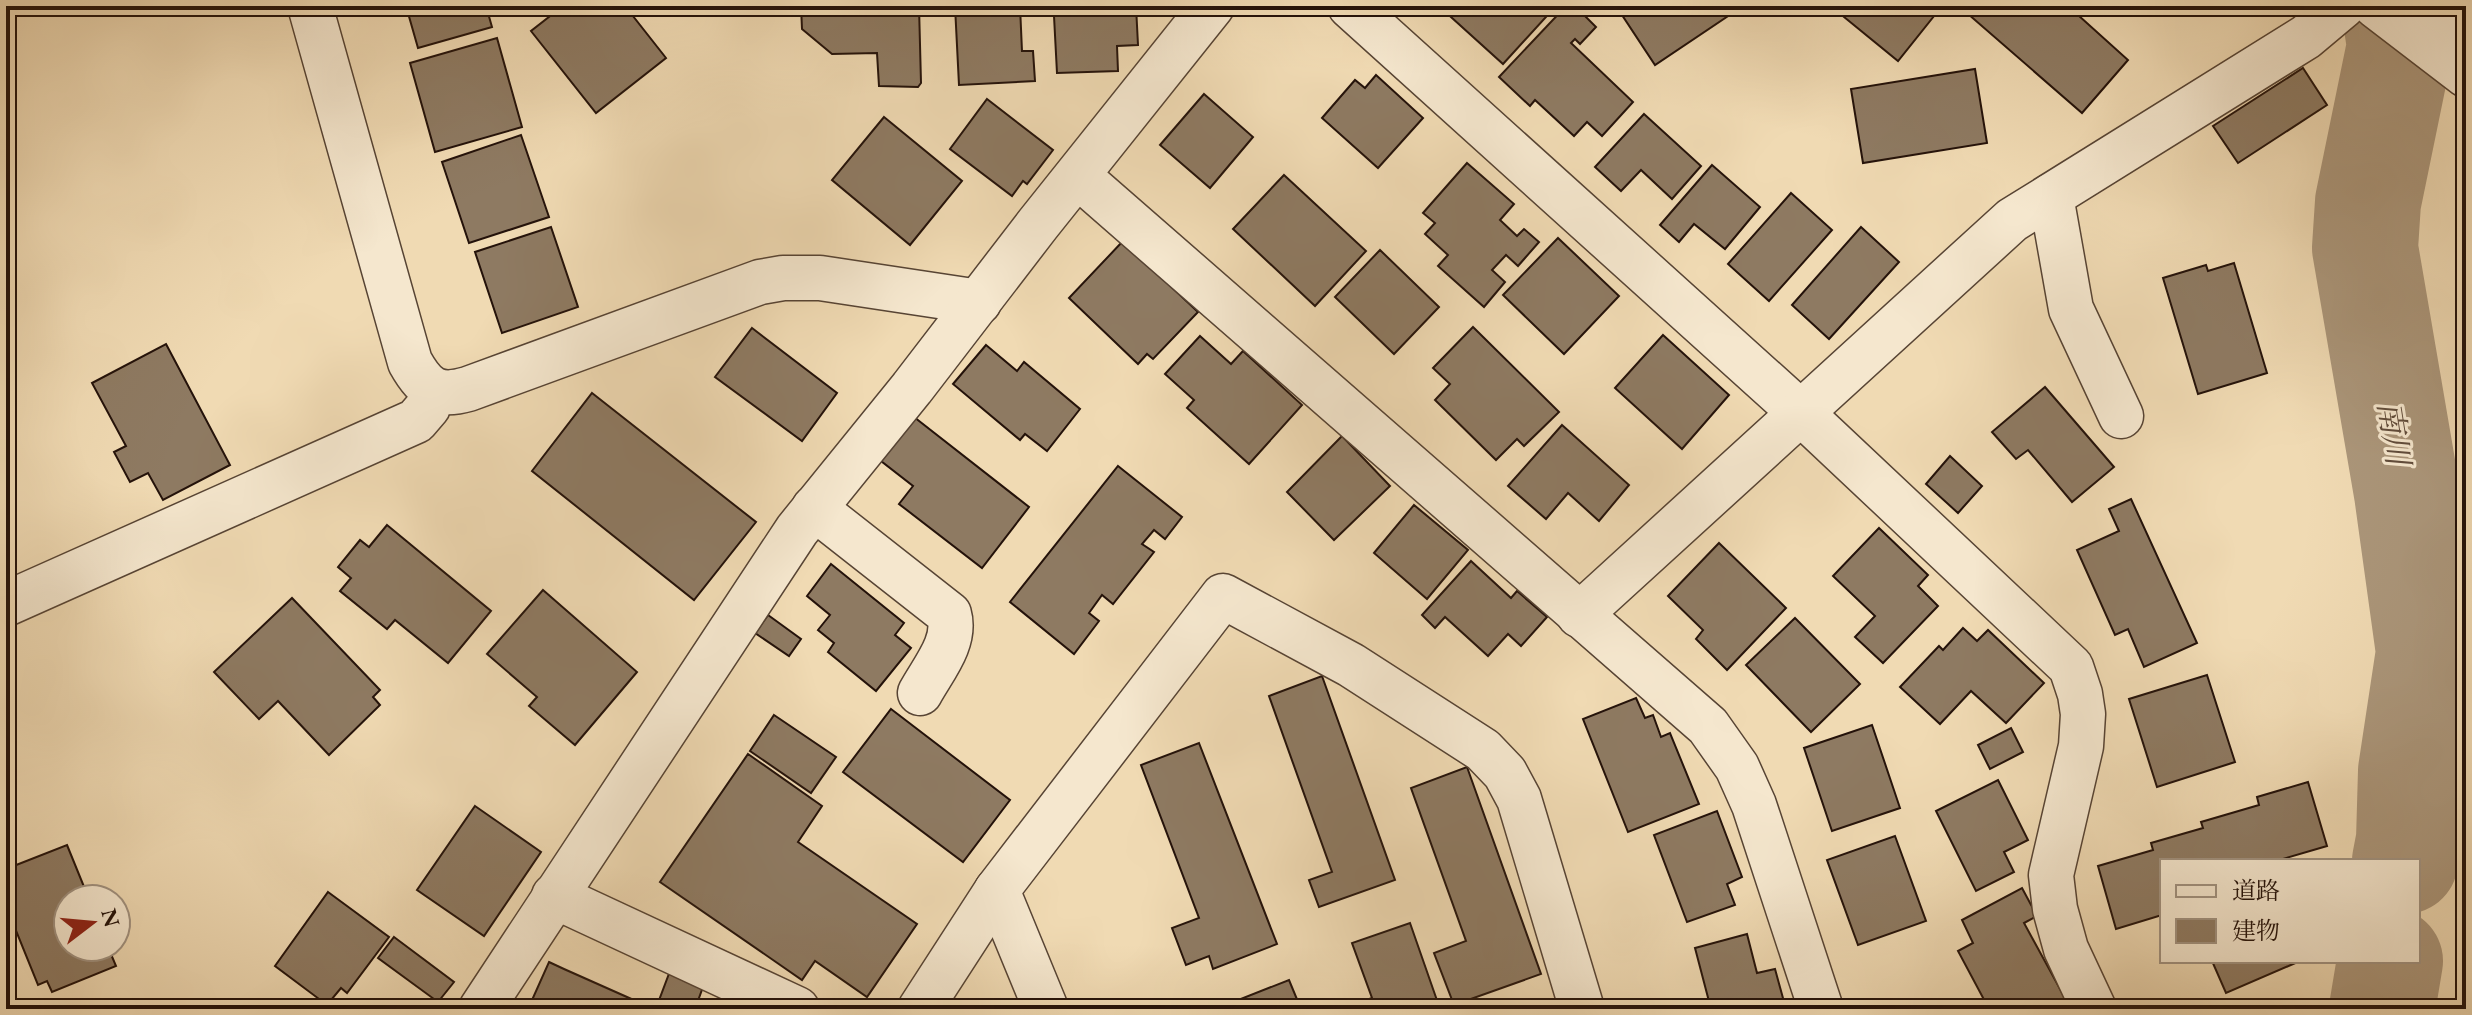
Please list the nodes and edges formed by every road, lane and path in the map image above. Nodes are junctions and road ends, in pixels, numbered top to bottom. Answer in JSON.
{"nodes":[{"id":1,"x":310,"y":6,"type":"edge"},
{"id":2,"x":1212,"y":6,"type":"edge"},
{"id":3,"x":1350,"y":6,"type":"edge"},
{"id":4,"x":2343,"y":6,"type":"edge"},
{"id":5,"x":2376,"y":6,"type":"edge"},
{"id":6,"x":2452,"y":6,"type":"edge"},
{"id":7,"x":2442,"y":55,"type":"edge"},
{"id":8,"x":1078,"y":176,"type":"junction"},
{"id":9,"x":2051,"y":196,"type":"junction"},
{"id":10,"x":979,"y":302,"type":"junction"},
{"id":11,"x":432,"y":390,"type":"junction"},
{"id":12,"x":1801,"y":413,"type":"junction"},
{"id":13,"x":2121,"y":416,"type":"dead end"},
{"id":14,"x":814,"y":508,"type":"junction"},
{"id":15,"x":6,"y":604,"type":"edge"},
{"id":16,"x":1579,"y":615,"type":"junction"},
{"id":17,"x":920,"y":693,"type":"dead end"},
{"id":18,"x":997,"y":890,"type":"junction"},
{"id":19,"x":554,"y":896,"type":"junction"},
{"id":20,"x":481,"y":1009,"type":"edge"},
{"id":21,"x":797,"y":1009,"type":"edge"},
{"id":22,"x":920,"y":1009,"type":"edge"},
{"id":23,"x":1046,"y":1009,"type":"edge"},
{"id":24,"x":1582,"y":1009,"type":"edge"},
{"id":25,"x":1821,"y":1009,"type":"edge"},
{"id":26,"x":2094,"y":1009,"type":"edge"}],
"edges":[{"from":1,"to":11,"type":"street"},
{"from":2,"to":8,"type":"street"},
{"from":3,"to":12,"type":"street"},
{"from":4,"to":9,"type":"street"},
{"from":5,"to":7,"type":"street"},
{"from":6,"to":7,"type":"street"},
{"from":8,"to":10,"type":"street"},
{"from":8,"to":16,"type":"street"},
{"from":9,"to":12,"type":"street"},
{"from":9,"to":13,"type":"street"},
{"from":10,"to":11,"type":"street"},
{"from":10,"to":14,"type":"street"},
{"from":11,"to":15,"type":"street"},
{"from":12,"to":16,"type":"street"},
{"from":12,"to":26,"type":"street"},
{"from":14,"to":17,"type":"street"},
{"from":14,"to":19,"type":"street"},
{"from":16,"to":25,"type":"street"},
{"from":18,"to":22,"type":"street"},
{"from":18,"to":23,"type":"street"},
{"from":18,"to":24,"type":"street"},
{"from":19,"to":20,"type":"street"},
{"from":19,"to":21,"type":"street"}]}
